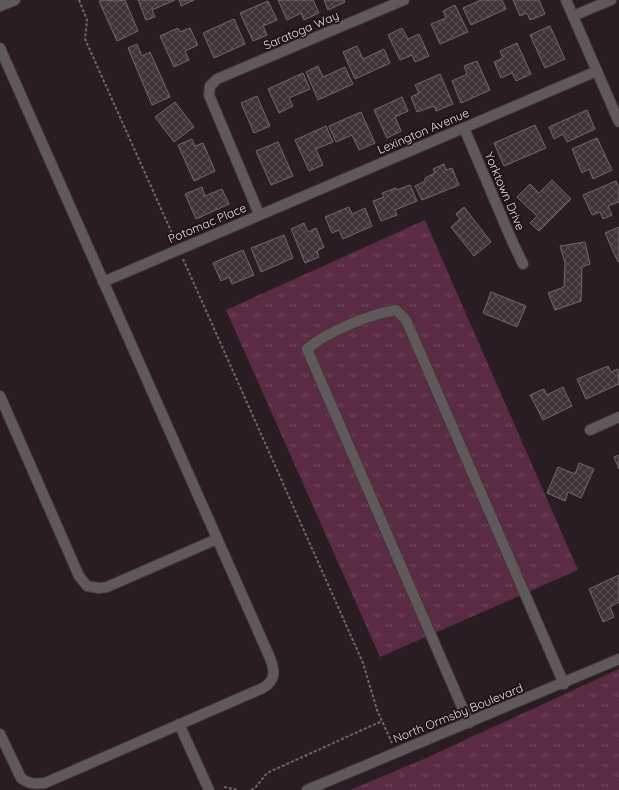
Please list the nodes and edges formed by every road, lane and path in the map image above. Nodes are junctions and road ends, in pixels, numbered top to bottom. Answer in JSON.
{"nodes":[{"id":1,"x":15,"y":0,"type":"edge"},
{"id":2,"x":79,"y":0,"type":"edge"},
{"id":3,"x":404,"y":0,"type":"edge"},
{"id":4,"x":566,"y":0,"type":"edge"},
{"id":5,"x":611,"y":0,"type":"edge"},
{"id":6,"x":0,"y":6,"type":"edge"},
{"id":7,"x":573,"y":16,"type":"junction"},
{"id":8,"x":0,"y":48,"type":"edge"},
{"id":9,"x":597,"y":71,"type":"junction"},
{"id":10,"x":210,"y":86,"type":"joint"},
{"id":11,"x":619,"y":122,"type":"edge"},
{"id":12,"x":464,"y":128,"type":"junction"},
{"id":13,"x":259,"y":214,"type":"junction"},
{"id":14,"x":179,"y":249,"type":"junction"},
{"id":15,"x":523,"y":264,"type":"dead end"},
{"id":16,"x":103,"y":282,"type":"junction"},
{"id":17,"x":0,"y":396,"type":"edge"},
{"id":18,"x":619,"y":417,"type":"edge"},
{"id":19,"x":590,"y":430,"type":"dead end"},
{"id":20,"x":217,"y":539,"type":"junction"},
{"id":21,"x":619,"y":659,"type":"edge"},
{"id":22,"x":564,"y":684,"type":"junction"},
{"id":23,"x":382,"y":721,"type":"junction"},
{"id":24,"x":469,"y":723,"type":"junction"},
{"id":25,"x":179,"y":724,"type":"junction"},
{"id":26,"x":0,"y":734,"type":"edge"},
{"id":27,"x":393,"y":746,"type":"dead end"},
{"id":28,"x":224,"y":787,"type":"dead end"},
{"id":29,"x":209,"y":790,"type":"edge"},
{"id":30,"x":238,"y":790,"type":"edge"},
{"id":31,"x":251,"y":790,"type":"edge"},
{"id":32,"x":307,"y":790,"type":"edge"}],
"edges":[{"from":1,"to":6,"type":"street"},
{"from":2,"to":14,"type":"path"},
{"from":3,"to":10,"type":"street","name":"Saratoga Way"},
{"from":4,"to":7,"type":"street"},
{"from":5,"to":7,"type":"street"},
{"from":7,"to":9,"type":"street"},
{"from":8,"to":16,"type":"street"},
{"from":9,"to":11,"type":"street"},
{"from":9,"to":12,"type":"street","name":"Lexington Avenue"},
{"from":10,"to":13,"type":"street","name":"Potomac Place"},
{"from":12,"to":13,"type":"street","name":"Lexington Avenue"},
{"from":12,"to":15,"type":"street","name":"Yorktown Drive"},
{"from":13,"to":14,"type":"street","name":"Potomac Place"},
{"from":14,"to":16,"type":"street","name":"Potomac Place"},
{"from":14,"to":23,"type":"path"},
{"from":16,"to":20,"type":"street"},
{"from":17,"to":20,"type":"street"},
{"from":18,"to":19,"type":"street"},
{"from":20,"to":25,"type":"street"},
{"from":21,"to":22,"type":"street","name":"North Ormsby Boulevard"},
{"from":22,"to":24,"type":"street","name":"North Ormsby Boulevard"},
{"from":22,"to":24,"type":"street"},
{"from":23,"to":27,"type":"path"},
{"from":23,"to":31,"type":"path"},
{"from":24,"to":32,"type":"street","name":"North Ormsby Boulevard"},
{"from":25,"to":26,"type":"street"},
{"from":25,"to":29,"type":"street"},
{"from":28,"to":30,"type":"path"}]}
